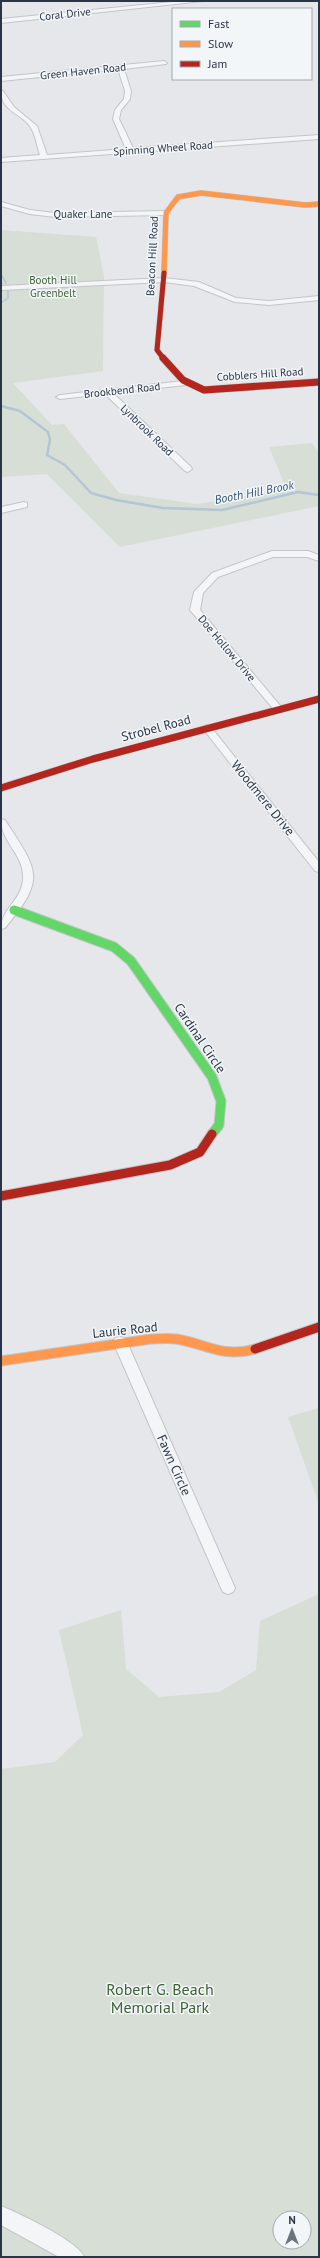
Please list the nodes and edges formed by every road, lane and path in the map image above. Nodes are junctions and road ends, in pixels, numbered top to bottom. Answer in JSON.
{"nodes":[{"id":1,"x":199,"y":1,"type":"edge"},
{"id":2,"x":1,"y":21,"type":"edge"},
{"id":3,"x":164,"y":63,"type":"dead end"},
{"id":4,"x":120,"y":67,"type":"junction"},
{"id":5,"x":1,"y":79,"type":"edge"},
{"id":6,"x":1,"y":92,"type":"edge"},
{"id":7,"x":319,"y":137,"type":"edge"},
{"id":8,"x":130,"y":150,"type":"junction"},
{"id":9,"x":44,"y":156,"type":"junction"},
{"id":10,"x":4,"y":160,"type":"edge"},
{"id":11,"x":1,"y":204,"type":"edge"},
{"id":12,"x":319,"y":204,"type":"edge"},
{"id":13,"x":166,"y":212,"type":"junction"},
{"id":14,"x":164,"y":280,"type":"junction"},
{"id":15,"x":1,"y":288,"type":"edge"},
{"id":16,"x":319,"y":298,"type":"edge"},
{"id":17,"x":319,"y":382,"type":"edge"},
{"id":18,"x":183,"y":383,"type":"junction"},
{"id":19,"x":106,"y":391,"type":"junction"},
{"id":20,"x":60,"y":397,"type":"dead end"},
{"id":21,"x":188,"y":469,"type":"dead end"},
{"id":22,"x":24,"y":505,"type":"dead end"},
{"id":23,"x":1,"y":510,"type":"edge"},
{"id":24,"x":319,"y":558,"type":"edge"},
{"id":25,"x":319,"y":699,"type":"edge"},
{"id":26,"x":279,"y":710,"type":"junction"},
{"id":27,"x":207,"y":728,"type":"junction"},
{"id":28,"x":1,"y":788,"type":"edge"},
{"id":29,"x":1,"y":822,"type":"edge"},
{"id":30,"x":319,"y":869,"type":"edge"},
{"id":31,"x":14,"y":910,"type":"junction"},
{"id":32,"x":1,"y":925,"type":"edge"},
{"id":33,"x":1,"y":1196,"type":"edge"},
{"id":34,"x":319,"y":1327,"type":"edge"},
{"id":35,"x":120,"y":1342,"type":"junction"},
{"id":36,"x":1,"y":1361,"type":"edge"},
{"id":37,"x":228,"y":1588,"type":"dead end"},
{"id":38,"x":1,"y":2215,"type":"edge"},
{"id":39,"x":75,"y":2257,"type":"edge"}],
"edges":[{"from":1,"to":2,"type":"street","name":"Coral Drive"},
{"from":3,"to":4,"type":"street","name":"Green Haven Road"},
{"from":4,"to":5,"type":"street","name":"Green Haven Road"},
{"from":4,"to":8,"type":"street"},
{"from":6,"to":9,"type":"street"},
{"from":7,"to":8,"type":"street","name":"Spinning Wheel Road"},
{"from":8,"to":9,"type":"street","name":"Spinning Wheel Road"},
{"from":9,"to":10,"type":"street","name":"Spinning Wheel Road"},
{"from":11,"to":13,"type":"street","name":"Quaker Lane"},
{"from":12,"to":13,"type":"street","name":"Beacon Hill Road"},
{"from":13,"to":14,"type":"street","name":"Beacon Hill Road"},
{"from":14,"to":15,"type":"street"},
{"from":14,"to":16,"type":"street"},
{"from":14,"to":18,"type":"street","name":"Beacon Hill Road"},
{"from":17,"to":18,"type":"street","name":"Cobblers Hill Road"},
{"from":18,"to":19,"type":"street","name":"Brookbend Road"},
{"from":19,"to":20,"type":"street","name":"Brookbend Road"},
{"from":19,"to":21,"type":"street","name":"Lynbrook Road"},
{"from":22,"to":23,"type":"street"},
{"from":24,"to":26,"type":"street","name":"Doe Hollow Drive"},
{"from":25,"to":26,"type":"street","name":"Strobel Road"},
{"from":26,"to":27,"type":"street","name":"Strobel Road"},
{"from":27,"to":28,"type":"street","name":"Strobel Road"},
{"from":27,"to":30,"type":"street","name":"Woodmere Drive"},
{"from":29,"to":31,"type":"street"},
{"from":31,"to":32,"type":"street"},
{"from":31,"to":33,"type":"street","name":"Cardinal Circle"},
{"from":34,"to":35,"type":"street","name":"Laurie Road"},
{"from":35,"to":36,"type":"street","name":"Laurie Road"},
{"from":35,"to":37,"type":"street","name":"Fawn Circle"},
{"from":38,"to":39,"type":"street"}]}
